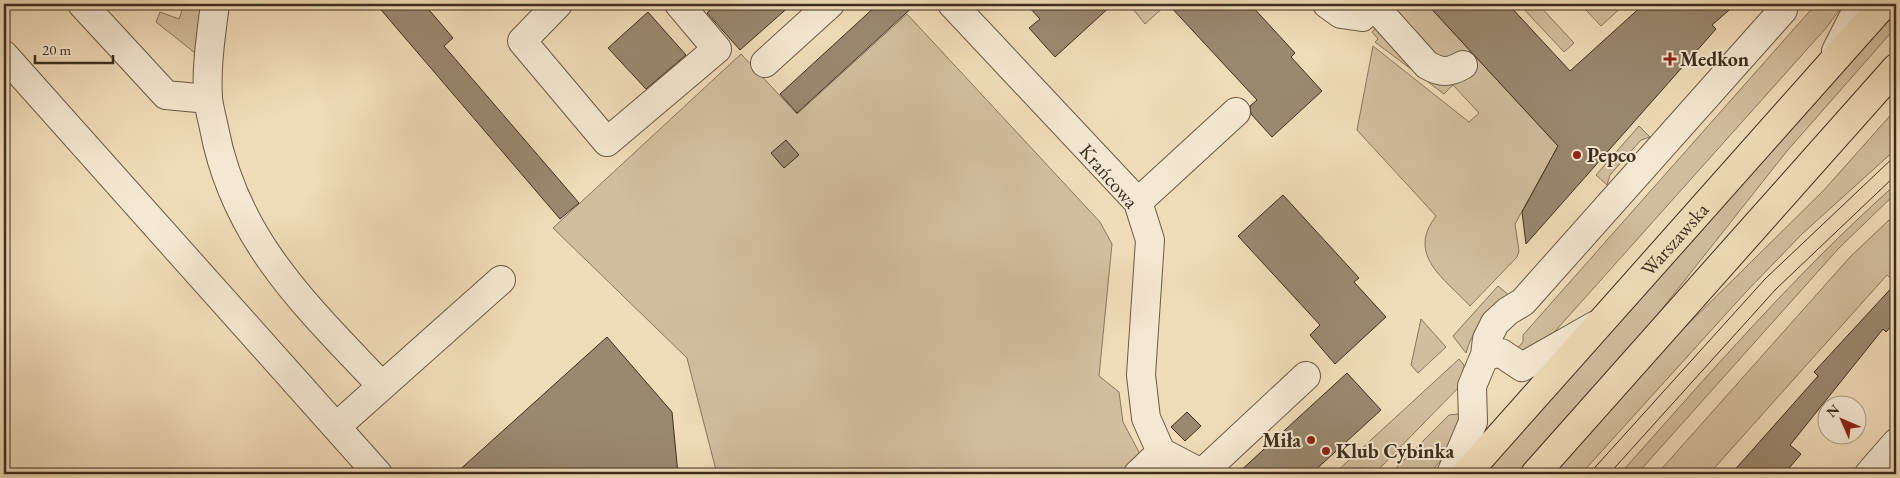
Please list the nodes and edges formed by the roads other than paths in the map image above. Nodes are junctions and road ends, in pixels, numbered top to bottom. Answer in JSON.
{"nodes":[{"id":1,"x":82,"y":4,"type":"edge"},
{"id":2,"x":214,"y":4,"type":"edge"},
{"id":3,"x":558,"y":4,"type":"edge"},
{"id":4,"x":679,"y":4,"type":"edge"},
{"id":5,"x":830,"y":4,"type":"edge"},
{"id":6,"x":952,"y":4,"type":"edge"},
{"id":7,"x":1327,"y":4,"type":"edge"},
{"id":8,"x":1372,"y":4,"type":"edge"},
{"id":9,"x":1783,"y":4,"type":"edge"},
{"id":10,"x":1860,"y":4,"type":"edge"},
{"id":11,"x":1884,"y":4,"type":"edge"},
{"id":12,"x":4,"y":55,"type":"edge"},
{"id":13,"x":765,"y":63,"type":"dead end"},
{"id":14,"x":1463,"y":65,"type":"dead end"},
{"id":15,"x":1827,"y":68,"type":"junction"},
{"id":16,"x":1896,"y":68,"type":"edge"},
{"id":17,"x":208,"y":98,"type":"junction"},
{"id":18,"x":1236,"y":112,"type":"dead end"},
{"id":19,"x":1138,"y":202,"type":"junction"},
{"id":20,"x":501,"y":280,"type":"dead end"},
{"id":21,"x":1600,"y":323,"type":"junction"},
{"id":22,"x":1486,"y":355,"type":"junction"},
{"id":23,"x":1306,"y":376,"type":"dead end"},
{"id":24,"x":382,"y":386,"type":"junction"},
{"id":25,"x":336,"y":427,"type":"junction"},
{"id":26,"x":1896,"y":443,"type":"edge"},
{"id":27,"x":1161,"y":452,"type":"junction"},
{"id":28,"x":378,"y":474,"type":"edge"},
{"id":29,"x":1138,"y":474,"type":"edge"},
{"id":30,"x":1203,"y":474,"type":"edge"},
{"id":31,"x":1451,"y":474,"type":"edge"},
{"id":32,"x":1466,"y":474,"type":"edge"},
{"id":33,"x":1535,"y":474,"type":"edge"},
{"id":34,"x":1869,"y":474,"type":"edge"}],
"edges":[{"from":1,"to":17,"type":"street"},
{"from":2,"to":17,"type":"street"},
{"from":3,"to":4,"type":"street"},
{"from":5,"to":13,"type":"street"},
{"from":6,"to":19,"type":"street","name":"Krańcowa"},
{"from":7,"to":8,"type":"street"},
{"from":8,"to":14,"type":"street"},
{"from":9,"to":22,"type":"street"},
{"from":10,"to":15,"type":"street"},
{"from":11,"to":15,"type":"main road","name":"Warszawska"},
{"from":12,"to":25,"type":"street"},
{"from":15,"to":21,"type":"main road","name":"Warszawska"},
{"from":16,"to":33,"type":"main road"},
{"from":17,"to":24,"type":"street"},
{"from":18,"to":19,"type":"street"},
{"from":19,"to":27,"type":"street","name":"Krańcowa"},
{"from":20,"to":24,"type":"street"},
{"from":21,"to":22,"type":"street"},
{"from":21,"to":32,"type":"main road","name":"Warszawska"},
{"from":22,"to":31,"type":"street"},
{"from":23,"to":30,"type":"street"},
{"from":24,"to":25,"type":"street"},
{"from":25,"to":28,"type":"street"},
{"from":26,"to":34,"type":"street"},
{"from":27,"to":29,"type":"street"},
{"from":27,"to":30,"type":"street"}]}
